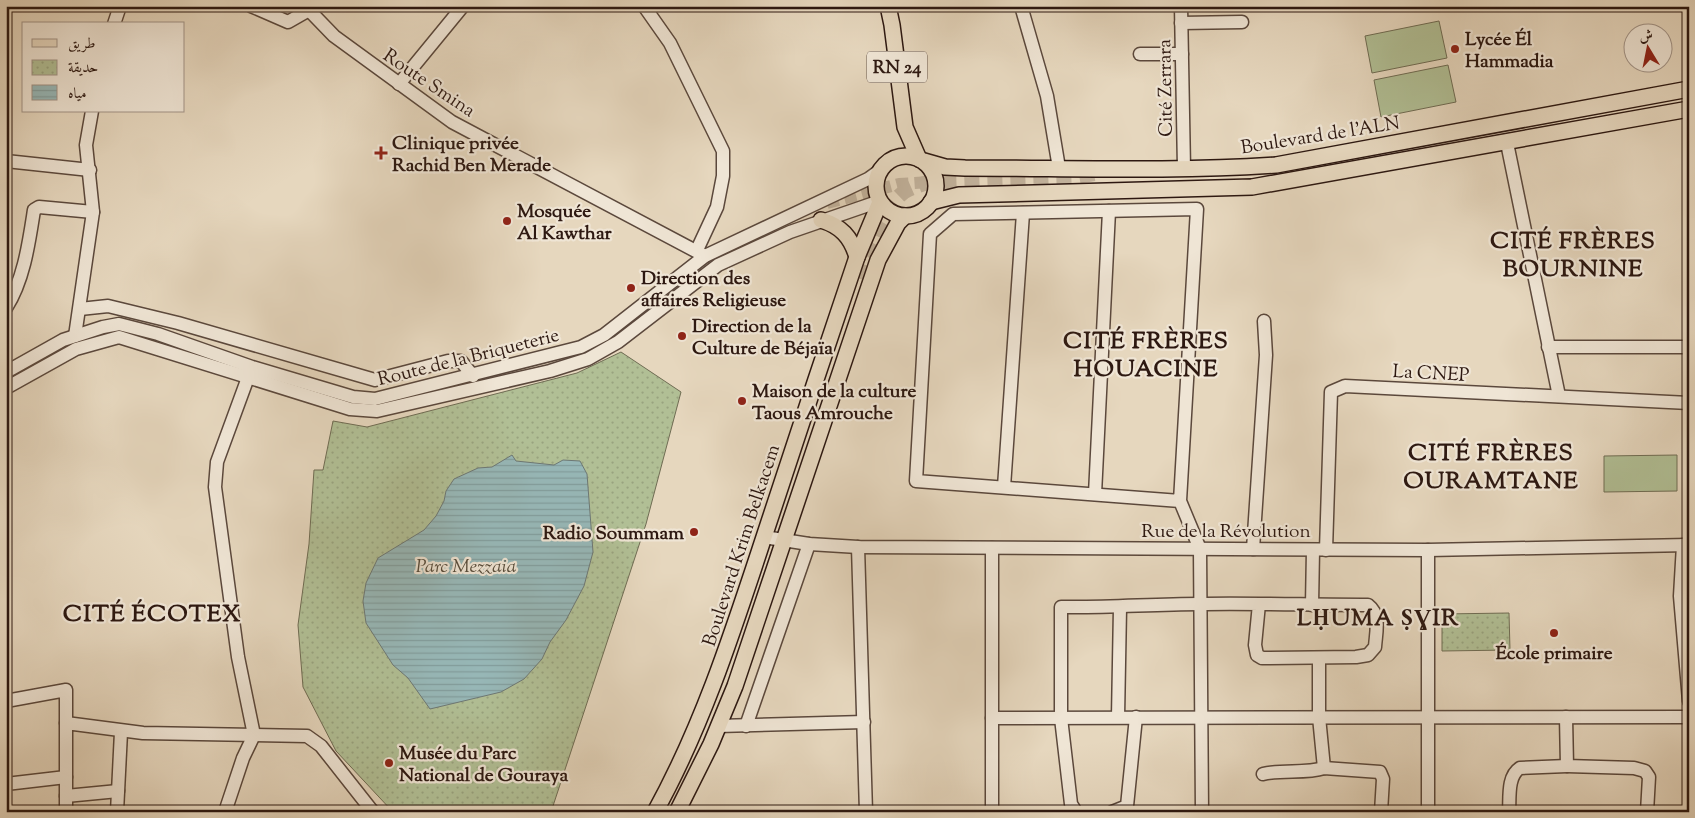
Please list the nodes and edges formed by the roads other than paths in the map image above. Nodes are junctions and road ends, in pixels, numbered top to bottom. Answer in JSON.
{"nodes":[{"id":1,"x":120,"y":6,"type":"edge"},
{"id":2,"x":251,"y":6,"type":"edge"},
{"id":3,"x":463,"y":6,"type":"edge"},
{"id":4,"x":644,"y":6,"type":"edge"},
{"id":5,"x":888,"y":6,"type":"edge"},
{"id":6,"x":1021,"y":6,"type":"edge"},
{"id":7,"x":1181,"y":6,"type":"edge"},
{"id":8,"x":307,"y":8,"type":"edge"},
{"id":9,"x":115,"y":22,"type":"edge"},
{"id":10,"x":1242,"y":22,"type":"dead end"},
{"id":11,"x":1181,"y":23,"type":"junction"},
{"id":12,"x":1140,"y":54,"type":"dead end"},
{"id":13,"x":1182,"y":54,"type":"junction"},
{"id":14,"x":399,"y":84,"type":"junction"},
{"id":15,"x":1689,"y":89,"type":"edge"},
{"id":16,"x":1689,"y":109,"type":"edge"},
{"id":17,"x":92,"y":112,"type":"edge"},
{"id":18,"x":905,"y":127,"type":"junction"},
{"id":19,"x":1507,"y":143,"type":"junction"},
{"id":20,"x":893,"y":158,"type":"junction"},
{"id":21,"x":921,"y":160,"type":"junction"},
{"id":22,"x":6,"y":161,"type":"edge"},
{"id":23,"x":1059,"y":168,"type":"junction"},
{"id":24,"x":1184,"y":169,"type":"junction"},
{"id":25,"x":90,"y":170,"type":"junction"},
{"id":26,"x":879,"y":171,"type":"junction"},
{"id":27,"x":1199,"y":189,"type":"junction"},
{"id":28,"x":880,"y":202,"type":"junction"},
{"id":29,"x":931,"y":202,"type":"junction"},
{"id":30,"x":1197,"y":209,"type":"junction"},
{"id":31,"x":1110,"y":211,"type":"junction"},
{"id":32,"x":93,"y":212,"type":"junction"},
{"id":33,"x":1023,"y":213,"type":"junction"},
{"id":34,"x":905,"y":216,"type":"junction"},
{"id":35,"x":821,"y":220,"type":"junction"},
{"id":36,"x":701,"y":253,"type":"junction"},
{"id":37,"x":857,"y":257,"type":"junction"},
{"id":38,"x":6,"y":308,"type":"edge"},
{"id":39,"x":80,"y":309,"type":"junction"},
{"id":40,"x":1264,"y":321,"type":"dead end"},
{"id":41,"x":75,"y":336,"type":"junction"},
{"id":42,"x":1548,"y":347,"type":"junction"},
{"id":43,"x":1689,"y":347,"type":"edge"},
{"id":44,"x":6,"y":372,"type":"edge"},
{"id":45,"x":250,"y":373,"type":"junction"},
{"id":46,"x":473,"y":376,"type":"junction"},
{"id":47,"x":375,"y":380,"type":"junction"},
{"id":48,"x":6,"y":388,"type":"edge"},
{"id":49,"x":1558,"y":396,"type":"junction"},
{"id":50,"x":1689,"y":403,"type":"edge"},
{"id":51,"x":376,"y":405,"type":"junction"},
{"id":52,"x":1004,"y":487,"type":"junction"},
{"id":53,"x":1095,"y":494,"type":"junction"},
{"id":54,"x":1180,"y":500,"type":"junction"},
{"id":55,"x":764,"y":537,"type":"junction"},
{"id":56,"x":784,"y":541,"type":"junction"},
{"id":57,"x":809,"y":544,"type":"junction"},
{"id":58,"x":1686,"y":545,"type":"edge"},
{"id":59,"x":858,"y":547,"type":"junction"},
{"id":60,"x":992,"y":548,"type":"junction"},
{"id":61,"x":1200,"y":549,"type":"junction"},
{"id":62,"x":1253,"y":549,"type":"junction"},
{"id":63,"x":1320,"y":550,"type":"junction"},
{"id":64,"x":1428,"y":550,"type":"junction"},
{"id":65,"x":1200,"y":604,"type":"junction"},
{"id":66,"x":1259,"y":604,"type":"junction"},
{"id":67,"x":1312,"y":605,"type":"junction"},
{"id":68,"x":1120,"y":608,"type":"junction"},
{"id":69,"x":1319,"y":658,"type":"junction"},
{"id":70,"x":6,"y":701,"type":"edge"},
{"id":71,"x":1689,"y":701,"type":"edge"},
{"id":72,"x":1118,"y":717,"type":"junction"},
{"id":73,"x":1136,"y":717,"type":"junction"},
{"id":74,"x":1200,"y":717,"type":"junction"},
{"id":75,"x":1319,"y":717,"type":"junction"},
{"id":76,"x":1427,"y":717,"type":"junction"},
{"id":77,"x":1566,"y":717,"type":"junction"},
{"id":78,"x":1689,"y":717,"type":"edge"},
{"id":79,"x":992,"y":718,"type":"junction"},
{"id":80,"x":1061,"y":718,"type":"junction"},
{"id":81,"x":864,"y":722,"type":"junction"},
{"id":82,"x":66,"y":723,"type":"junction"},
{"id":83,"x":718,"y":726,"type":"junction"},
{"id":84,"x":746,"y":726,"type":"junction"},
{"id":85,"x":121,"y":732,"type":"junction"},
{"id":86,"x":254,"y":735,"type":"junction"},
{"id":87,"x":1567,"y":766,"type":"junction"},
{"id":88,"x":1324,"y":768,"type":"junction"},
{"id":89,"x":1264,"y":774,"type":"dead end"},
{"id":90,"x":66,"y":777,"type":"junction"},
{"id":91,"x":6,"y":784,"type":"edge"},
{"id":92,"x":118,"y":790,"type":"junction"},
{"id":93,"x":66,"y":796,"type":"junction"},
{"id":94,"x":66,"y":812,"type":"edge"},
{"id":95,"x":117,"y":812,"type":"edge"},
{"id":96,"x":225,"y":812,"type":"edge"},
{"id":97,"x":373,"y":812,"type":"edge"},
{"id":98,"x":655,"y":812,"type":"edge"},
{"id":99,"x":678,"y":812,"type":"edge"},
{"id":100,"x":866,"y":812,"type":"edge"},
{"id":101,"x":992,"y":812,"type":"edge"},
{"id":102,"x":1076,"y":812,"type":"edge"},
{"id":103,"x":1112,"y":812,"type":"edge"},
{"id":104,"x":1202,"y":812,"type":"edge"},
{"id":105,"x":1381,"y":812,"type":"edge"},
{"id":106,"x":1428,"y":812,"type":"edge"},
{"id":107,"x":1509,"y":812,"type":"edge"},
{"id":108,"x":1647,"y":812,"type":"edge"}],
"edges":[{"from":1,"to":9,"type":"street"},
{"from":2,"to":8,"type":"street"},
{"from":3,"to":14,"type":"street"},
{"from":4,"to":36,"type":"street"},
{"from":5,"to":18,"type":"main road","number":"RN 24"},
{"from":6,"to":23,"type":"street"},
{"from":7,"to":11,"type":"street","name":"Cité Zerrara"},
{"from":8,"to":14,"type":"street","name":"Route Smina"},
{"from":10,"to":11,"type":"street"},
{"from":11,"to":13,"type":"street","name":"Cité Zerrara"},
{"from":12,"to":13,"type":"street"},
{"from":13,"to":24,"type":"street","name":"Cité Zerrara"},
{"from":14,"to":36,"type":"street","name":"Route Smina"},
{"from":15,"to":24,"type":"main road","name":"Boulevard de l'ALN"},
{"from":16,"to":19,"type":"main road"},
{"from":17,"to":25,"type":"street"},
{"from":18,"to":20,"type":"main road","number":"RN 24"},
{"from":18,"to":21,"type":"main road","number":"RN 24"},
{"from":19,"to":27,"type":"main road"},
{"from":19,"to":42,"type":"street"},
{"from":20,"to":21,"type":"main road"},
{"from":20,"to":26,"type":"main road"},
{"from":21,"to":23,"type":"main road","name":"Boulevard de l'ALN"},
{"from":21,"to":29,"type":"main road"},
{"from":22,"to":25,"type":"street"},
{"from":23,"to":24,"type":"main road","name":"Boulevard de l'ALN"},
{"from":25,"to":32,"type":"street"},
{"from":26,"to":28,"type":"main road"},
{"from":26,"to":36,"type":"street","name":"Route de la Briqueterie"},
{"from":27,"to":29,"type":"main road"},
{"from":27,"to":30,"type":"street"},
{"from":28,"to":34,"type":"main road"},
{"from":28,"to":35,"type":"street","name":"Route de la Briqueterie"},
{"from":28,"to":37,"type":"main road","name":"Boulevard Krim Belkacem"},
{"from":29,"to":34,"type":"main road"},
{"from":30,"to":31,"type":"street"},
{"from":30,"to":54,"type":"street"},
{"from":31,"to":33,"type":"street"},
{"from":31,"to":53,"type":"street"},
{"from":32,"to":38,"type":"street"},
{"from":32,"to":39,"type":"street"},
{"from":33,"to":52,"type":"street"},
{"from":33,"to":52,"type":"street"},
{"from":34,"to":56,"type":"main road","name":"Boulevard Krim Belkacem"},
{"from":35,"to":37,"type":"main road"},
{"from":35,"to":51,"type":"street","name":"Route de la Briqueterie"},
{"from":36,"to":46,"type":"street","name":"Route de la Briqueterie"},
{"from":37,"to":55,"type":"main road","name":"Boulevard Krim Belkacem"},
{"from":39,"to":41,"type":"street"},
{"from":39,"to":47,"type":"street"},
{"from":40,"to":62,"type":"street"},
{"from":41,"to":44,"type":"street","name":"Route de la Briqueterie"},
{"from":41,"to":45,"type":"street","name":"Route de la Briqueterie"},
{"from":42,"to":43,"type":"street"},
{"from":42,"to":49,"type":"street"},
{"from":45,"to":48,"type":"street","name":"Route de la Briqueterie"},
{"from":45,"to":51,"type":"street","name":"Route de la Briqueterie"},
{"from":45,"to":86,"type":"street"},
{"from":46,"to":47,"type":"street"},
{"from":46,"to":51,"type":"street","name":"Route de la Briqueterie"},
{"from":47,"to":51,"type":"street"},
{"from":49,"to":50,"type":"street","name":"La CNEP"},
{"from":49,"to":63,"type":"street","name":"La CNEP"},
{"from":52,"to":53,"type":"street"},
{"from":53,"to":54,"type":"street"},
{"from":54,"to":61,"type":"street"},
{"from":55,"to":56,"type":"street","name":"Rue de la Révolution"},
{"from":55,"to":98,"type":"main road","name":"Boulevard Krim Belkacem"},
{"from":56,"to":57,"type":"street","name":"Rue de la Révolution"},
{"from":56,"to":83,"type":"main road","name":"Boulevard Krim Belkacem"},
{"from":57,"to":59,"type":"street","name":"Rue de la Révolution"},
{"from":57,"to":84,"type":"street"},
{"from":58,"to":64,"type":"street","name":"Rue de la Révolution"},
{"from":58,"to":71,"type":"street"},
{"from":59,"to":60,"type":"street","name":"Rue de la Révolution"},
{"from":59,"to":81,"type":"street"},
{"from":60,"to":61,"type":"street","name":"Rue de la Révolution"},
{"from":60,"to":79,"type":"street"},
{"from":61,"to":62,"type":"street","name":"Rue de la Révolution"},
{"from":61,"to":65,"type":"street"},
{"from":62,"to":63,"type":"street","name":"Rue de la Révolution"},
{"from":63,"to":64,"type":"street","name":"Rue de la Révolution"},
{"from":63,"to":67,"type":"street"},
{"from":64,"to":76,"type":"street"},
{"from":65,"to":66,"type":"street"},
{"from":65,"to":68,"type":"street"},
{"from":65,"to":74,"type":"street"},
{"from":66,"to":67,"type":"street"},
{"from":66,"to":69,"type":"street"},
{"from":67,"to":69,"type":"street"},
{"from":68,"to":72,"type":"street"},
{"from":68,"to":80,"type":"street"},
{"from":69,"to":75,"type":"street"},
{"from":70,"to":82,"type":"street"},
{"from":72,"to":73,"type":"street"},
{"from":72,"to":80,"type":"street"},
{"from":73,"to":74,"type":"street"},
{"from":73,"to":103,"type":"street"},
{"from":74,"to":75,"type":"street"},
{"from":74,"to":104,"type":"street"},
{"from":75,"to":76,"type":"street"},
{"from":75,"to":88,"type":"street"},
{"from":76,"to":77,"type":"street"},
{"from":76,"to":106,"type":"street"},
{"from":77,"to":78,"type":"street"},
{"from":77,"to":87,"type":"street"},
{"from":79,"to":80,"type":"street"},
{"from":79,"to":101,"type":"street"},
{"from":80,"to":102,"type":"street"},
{"from":81,"to":84,"type":"street"},
{"from":81,"to":100,"type":"street"},
{"from":82,"to":85,"type":"street"},
{"from":82,"to":90,"type":"street"},
{"from":83,"to":84,"type":"street"},
{"from":83,"to":99,"type":"main road","name":"Boulevard Krim Belkacem"},
{"from":85,"to":86,"type":"street"},
{"from":85,"to":92,"type":"street"},
{"from":86,"to":96,"type":"street"},
{"from":86,"to":97,"type":"street"},
{"from":87,"to":107,"type":"street"},
{"from":87,"to":108,"type":"street"},
{"from":88,"to":89,"type":"street"},
{"from":88,"to":105,"type":"street"},
{"from":90,"to":91,"type":"street"},
{"from":90,"to":93,"type":"street"},
{"from":92,"to":93,"type":"street"},
{"from":92,"to":95,"type":"street"},
{"from":93,"to":94,"type":"street"}]}
